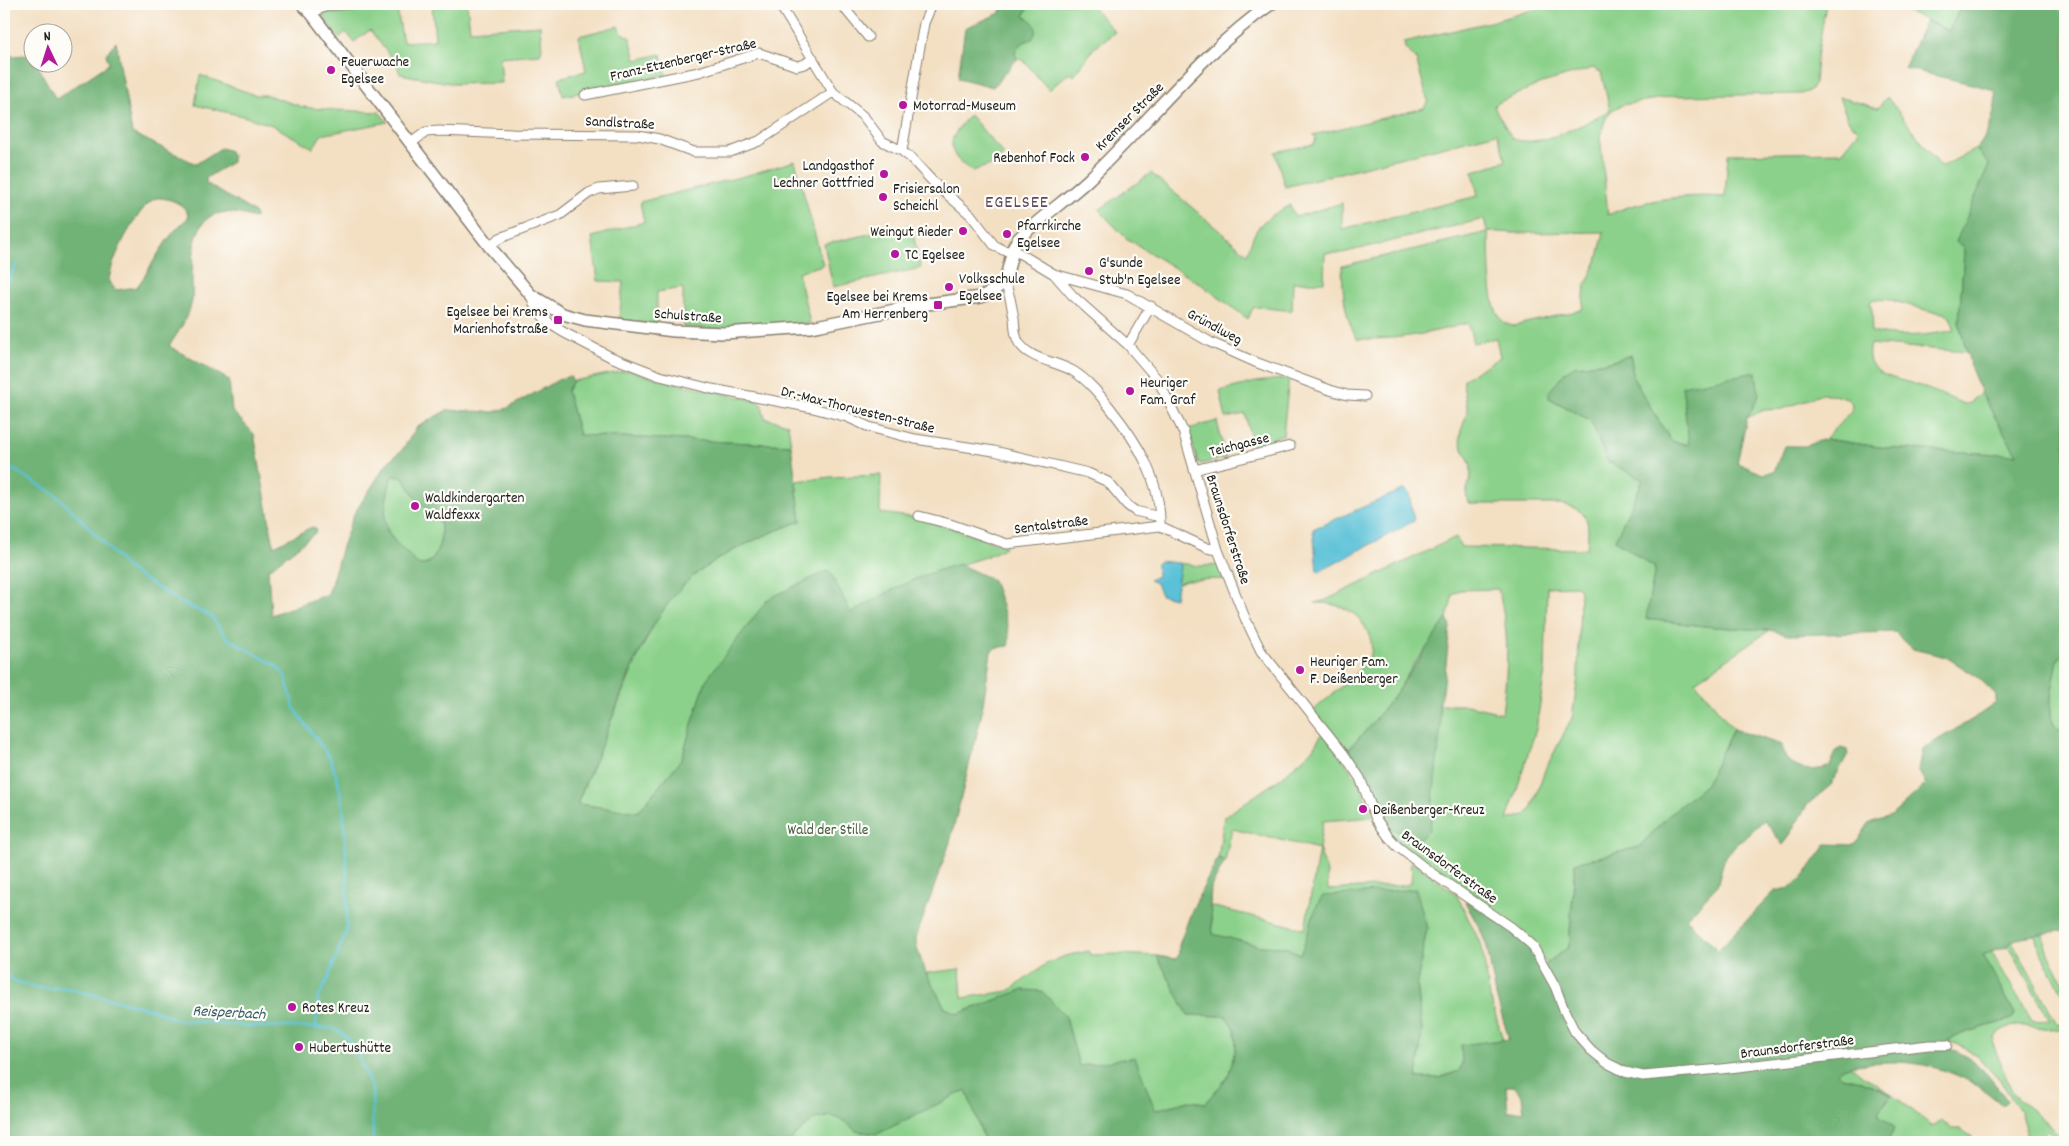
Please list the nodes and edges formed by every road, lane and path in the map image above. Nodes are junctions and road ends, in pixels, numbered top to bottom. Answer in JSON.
{"nodes":[{"id":1,"x":302,"y":4,"type":"edge"},
{"id":2,"x":352,"y":4,"type":"edge"},
{"id":3,"x":776,"y":4,"type":"edge"},
{"id":4,"x":841,"y":4,"type":"edge"},
{"id":5,"x":932,"y":4,"type":"edge"},
{"id":6,"x":1270,"y":4,"type":"edge"},
{"id":7,"x":311,"y":13,"type":"junction"},
{"id":8,"x":868,"y":37,"type":"dead end"},
{"id":9,"x":813,"y":58,"type":"junction"},
{"id":10,"x":833,"y":92,"type":"junction"},
{"id":11,"x":585,"y":95,"type":"dead end"},
{"id":12,"x":411,"y":142,"type":"junction"},
{"id":13,"x":902,"y":151,"type":"junction"},
{"id":14,"x":633,"y":186,"type":"dead end"},
{"id":15,"x":490,"y":246,"type":"junction"},
{"id":16,"x":1013,"y":252,"type":"junction"},
{"id":17,"x":1054,"y":274,"type":"junction"},
{"id":18,"x":1005,"y":280,"type":"junction"},
{"id":19,"x":531,"y":295,"type":"junction"},
{"id":20,"x":1151,"y":306,"type":"junction"},
{"id":21,"x":1128,"y":345,"type":"junction"},
{"id":22,"x":1365,"y":396,"type":"dead end"},
{"id":23,"x":1290,"y":446,"type":"dead end"},
{"id":24,"x":1194,"y":470,"type":"junction"},
{"id":25,"x":919,"y":516,"type":"dead end"},
{"id":26,"x":1160,"y":522,"type":"junction"},
{"id":27,"x":1218,"y":550,"type":"junction"},
{"id":28,"x":1947,"y":1044,"type":"dead end"}],
"edges":[{"from":1,"to":7,"type":"street"},
{"from":2,"to":7,"type":"street"},
{"from":3,"to":9,"type":"street"},
{"from":4,"to":8,"type":"street"},
{"from":5,"to":13,"type":"street"},
{"from":6,"to":16,"type":"street","name":"Kremser Straße"},
{"from":7,"to":12,"type":"street"},
{"from":9,"to":10,"type":"street"},
{"from":9,"to":11,"type":"street","name":"Franz-Etzenberger-Straße"},
{"from":10,"to":12,"type":"street","name":"Sandlstraße"},
{"from":10,"to":13,"type":"street"},
{"from":12,"to":15,"type":"street","name":"Schulstraße"},
{"from":13,"to":16,"type":"street"},
{"from":14,"to":15,"type":"street"},
{"from":15,"to":19,"type":"street","name":"Schulstraße"},
{"from":16,"to":17,"type":"street","name":"Braunsdorferstraße"},
{"from":16,"to":18,"type":"street"},
{"from":17,"to":20,"type":"street","name":"Gründlweg"},
{"from":17,"to":21,"type":"street","name":"Braunsdorferstraße"},
{"from":18,"to":19,"type":"street","name":"Schulstraße"},
{"from":18,"to":26,"type":"street"},
{"from":19,"to":26,"type":"street","name":"Dr.-Max-Thorwesten-Straße"},
{"from":20,"to":21,"type":"street"},
{"from":20,"to":22,"type":"street","name":"Gründlweg"},
{"from":21,"to":24,"type":"street","name":"Braunsdorferstraße"},
{"from":23,"to":24,"type":"street","name":"Teichgasse"},
{"from":24,"to":27,"type":"street","name":"Braunsdorferstraße"},
{"from":25,"to":26,"type":"street","name":"Sentalstraße"},
{"from":26,"to":27,"type":"street","name":"Dr.-Max-Thorwesten-Straße"},
{"from":27,"to":28,"type":"street","name":"Braunsdorferstraße"}]}
